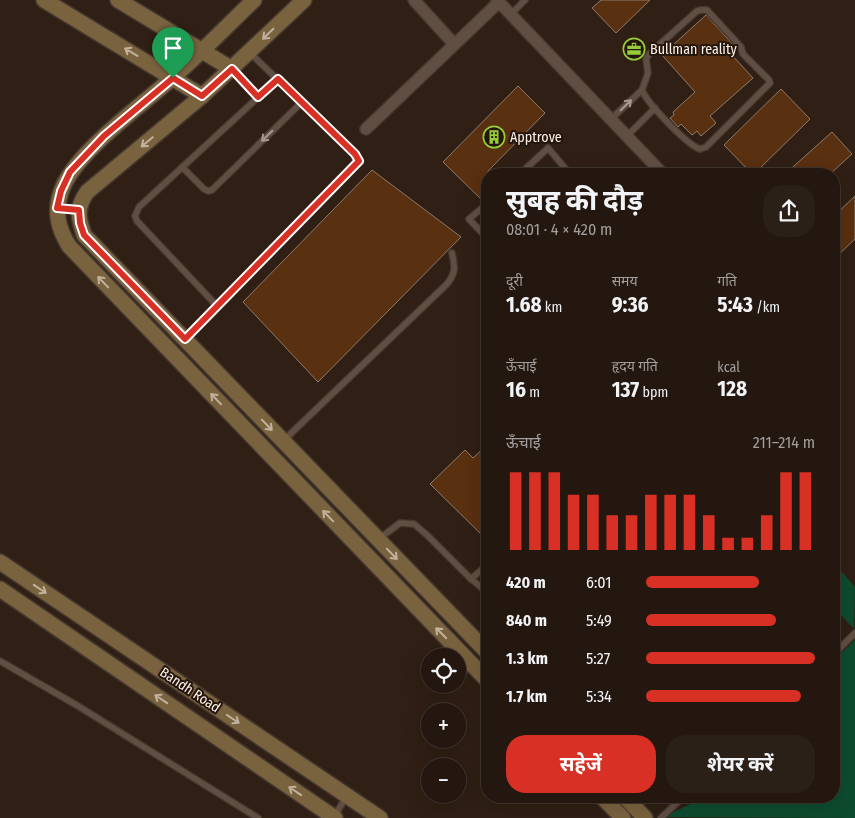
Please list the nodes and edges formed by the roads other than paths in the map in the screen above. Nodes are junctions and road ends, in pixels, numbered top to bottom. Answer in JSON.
{"nodes":[{"id":1,"x":44,"y":0,"type":"edge"},
{"id":2,"x":118,"y":0,"type":"edge"},
{"id":3,"x":254,"y":0,"type":"edge"},
{"id":4,"x":304,"y":0,"type":"edge"},
{"id":5,"x":414,"y":0,"type":"edge"},
{"id":6,"x":525,"y":0,"type":"edge"},
{"id":7,"x":498,"y":1,"type":"edge"},
{"id":8,"x":511,"y":14,"type":"junction"},
{"id":9,"x":454,"y":44,"type":"junction"},
{"id":10,"x":201,"y":51,"type":"junction"},
{"id":11,"x":248,"y":52,"type":"junction"},
{"id":12,"x":232,"y":69,"type":"junction"},
{"id":13,"x":173,"y":78,"type":"junction"},
{"id":14,"x":278,"y":79,"type":"junction"},
{"id":15,"x":642,"y":90,"type":"junction"},
{"id":16,"x":202,"y":96,"type":"junction"},
{"id":17,"x":258,"y":97,"type":"junction"},
{"id":18,"x":302,"y":102,"type":"junction"},
{"id":19,"x":655,"y":108,"type":"junction"},
{"id":20,"x":611,"y":119,"type":"junction"},
{"id":21,"x":366,"y":129,"type":"dead end"},
{"id":22,"x":627,"y":136,"type":"junction"},
{"id":23,"x":182,"y":167,"type":"junction"},
{"id":24,"x":526,"y":168,"type":"edge"},
{"id":25,"x":565,"y":168,"type":"edge"},
{"id":26,"x":657,"y":168,"type":"edge"},
{"id":27,"x":57,"y":208,"type":"junction"},
{"id":28,"x":481,"y":209,"type":"edge"},
{"id":29,"x":79,"y":210,"type":"junction"},
{"id":30,"x":481,"y":232,"type":"edge"},
{"id":31,"x":452,"y":254,"type":"dead end"},
{"id":32,"x":217,"y":306,"type":"junction"},
{"id":33,"x":189,"y":343,"type":"junction"},
{"id":34,"x":179,"y":361,"type":"junction"},
{"id":35,"x":283,"y":441,"type":"junction"},
{"id":36,"x":378,"y":539,"type":"junction"},
{"id":37,"x":0,"y":562,"type":"edge"},
{"id":38,"x":481,"y":570,"type":"edge"},
{"id":39,"x":471,"y":579,"type":"junction"},
{"id":40,"x":481,"y":587,"type":"edge"},
{"id":41,"x":0,"y":589,"type":"edge"},
{"id":42,"x":855,"y":633,"type":"edge"},
{"id":43,"x":481,"y":646,"type":"edge"},
{"id":44,"x":840,"y":648,"type":"edge"},
{"id":45,"x":0,"y":661,"type":"edge"},
{"id":46,"x":481,"y":669,"type":"edge"},
{"id":47,"x":466,"y":675,"type":"edge"},
{"id":48,"x":347,"y":796,"type":"junction"},
{"id":49,"x":608,"y":803,"type":"edge"},
{"id":50,"x":631,"y":803,"type":"edge"},
{"id":51,"x":677,"y":803,"type":"edge"},
{"id":52,"x":258,"y":818,"type":"edge"},
{"id":53,"x":334,"y":818,"type":"edge"},
{"id":54,"x":380,"y":818,"type":"edge"},
{"id":55,"x":623,"y":818,"type":"edge"},
{"id":56,"x":645,"y":818,"type":"edge"},
{"id":57,"x":661,"y":818,"type":"edge"}],
"edges":[{"from":13,"to":1,"type":"street","one_way":true},
{"from":2,"to":10,"type":"street"},
{"from":3,"to":10,"type":"street"},
{"from":4,"to":11,"type":"street","one_way":true},
{"from":5,"to":9,"type":"street"},
{"from":6,"to":8,"type":"lane"},
{"from":7,"to":8,"type":"street"},
{"from":7,"to":9,"type":"street"},
{"from":8,"to":20,"type":"street"},
{"from":9,"to":21,"type":"street"},
{"from":10,"to":12,"type":"street"},
{"from":10,"to":13,"type":"street"},
{"from":11,"to":12,"type":"street"},
{"from":11,"to":14,"type":"lane"},
{"from":12,"to":16,"type":"street"},
{"from":12,"to":17,"type":"lane"},
{"from":13,"to":16,"type":"street"},
{"from":13,"to":27,"type":"street"},
{"from":14,"to":17,"type":"lane"},
{"from":14,"to":18,"type":"lane"},
{"from":15,"to":19,"type":"lane"},
{"from":15,"to":19,"type":"lane"},
{"from":20,"to":15,"type":"lane","one_way":true},
{"from":16,"to":29,"type":"street","one_way":true},
{"from":17,"to":23,"type":"lane"},
{"from":18,"to":23,"type":"lane","one_way":true},
{"from":18,"to":32,"type":"lane"},
{"from":19,"to":22,"type":"lane"},
{"from":20,"to":22,"type":"street"},
{"from":22,"to":26,"type":"street"},
{"from":23,"to":32,"type":"lane"},
{"from":24,"to":25,"type":"lane"},
{"from":27,"to":29,"type":"street"},
{"from":34,"to":27,"type":"street","one_way":true},
{"from":28,"to":30,"type":"lane"},
{"from":29,"to":33,"type":"street"},
{"from":31,"to":35,"type":"lane"},
{"from":32,"to":33,"type":"lane"},
{"from":33,"to":34,"type":"street"},
{"from":33,"to":35,"type":"street","one_way":true},
{"from":46,"to":34,"type":"street","one_way":true},
{"from":35,"to":36,"type":"street"},
{"from":36,"to":39,"type":"lane"},
{"from":36,"to":43,"type":"street","one_way":true},
{"from":37,"to":48,"type":"street","name":"Bandh Road","one_way":true},
{"from":38,"to":39,"type":"lane"},
{"from":39,"to":40,"type":"lane"},
{"from":53,"to":41,"type":"street","name":"Bandh Road","one_way":true},
{"from":42,"to":44,"type":"lane"},
{"from":45,"to":52,"type":"lane"},
{"from":46,"to":47,"type":"lane"},
{"from":48,"to":53,"type":"lane"},
{"from":48,"to":54,"type":"street","name":"Bandh Road"},
{"from":49,"to":55,"type":"street"},
{"from":50,"to":56,"type":"street"},
{"from":51,"to":57,"type":"lane"}]}
